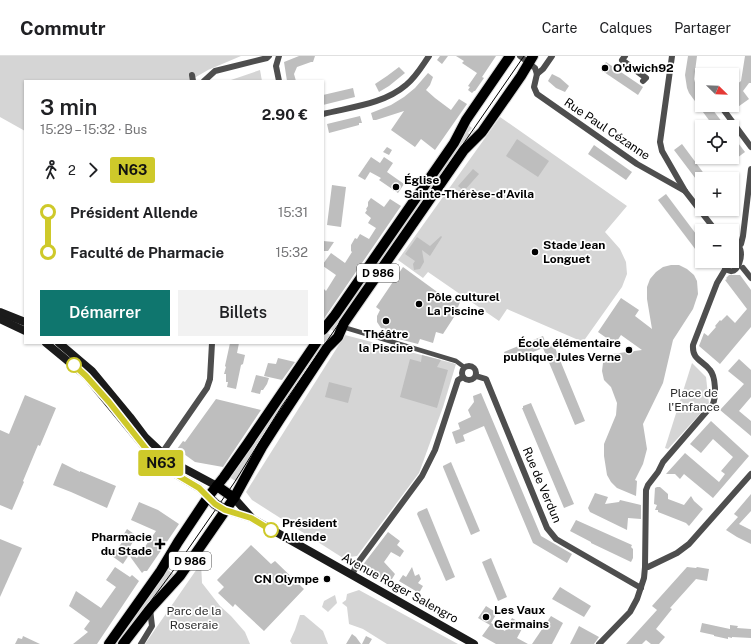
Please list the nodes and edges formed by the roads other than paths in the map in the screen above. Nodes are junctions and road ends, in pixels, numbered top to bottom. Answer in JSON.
{"nodes":[{"id":1,"x":269,"y":56,"type":"edge"},
{"id":2,"x":279,"y":56,"type":"edge"},
{"id":3,"x":429,"y":56,"type":"edge"},
{"id":4,"x":510,"y":56,"type":"edge"},
{"id":5,"x":520,"y":56,"type":"edge"},
{"id":6,"x":552,"y":56,"type":"edge"},
{"id":7,"x":625,"y":56,"type":"edge"},
{"id":8,"x":672,"y":56,"type":"edge"},
{"id":9,"x":534,"y":65,"type":"edge"},
{"id":10,"x":205,"y":80,"type":"edge"},
{"id":11,"x":279,"y":80,"type":"edge"},
{"id":12,"x":644,"y":81,"type":"dead end"},
{"id":13,"x":725,"y":112,"type":"edge"},
{"id":14,"x":324,"y":114,"type":"edge"},
{"id":15,"x":751,"y":147,"type":"edge"},
{"id":16,"x":751,"y":169,"type":"edge"},
{"id":17,"x":685,"y":191,"type":"junction"},
{"id":18,"x":749,"y":199,"type":"edge"},
{"id":19,"x":711,"y":224,"type":"edge"},
{"id":20,"x":741,"y":244,"type":"joint"},
{"id":21,"x":747,"y":252,"type":"dead end"},
{"id":22,"x":747,"y":261,"type":"dead end"},
{"id":23,"x":726,"y":268,"type":"joint"},
{"id":24,"x":743,"y":268,"type":"junction"},
{"id":25,"x":751,"y":278,"type":"edge"},
{"id":26,"x":0,"y":312,"type":"edge"},
{"id":27,"x":0,"y":320,"type":"edge"},
{"id":28,"x":24,"y":322,"type":"edge"},
{"id":29,"x":342,"y":327,"type":"junction"},
{"id":30,"x":324,"y":329,"type":"edge"},
{"id":31,"x":24,"y":331,"type":"edge"},
{"id":32,"x":47,"y":344,"type":"edge"},
{"id":33,"x":60,"y":344,"type":"edge"},
{"id":34,"x":212,"y":344,"type":"edge"},
{"id":35,"x":315,"y":344,"type":"edge"},
{"id":36,"x":464,"y":367,"type":"junction"},
{"id":37,"x":476,"y":376,"type":"junction"},
{"id":38,"x":463,"y":377,"type":"junction"},
{"id":39,"x":162,"y":453,"type":"junction"},
{"id":40,"x":751,"y":474,"type":"edge"},
{"id":41,"x":217,"y":486,"type":"junction"},
{"id":42,"x":208,"y":497,"type":"junction"},
{"id":43,"x":234,"y":498,"type":"junction"},
{"id":44,"x":225,"y":510,"type":"junction"},
{"id":45,"x":251,"y":518,"type":"junction"},
{"id":46,"x":645,"y":567,"type":"junction"},
{"id":47,"x":352,"y":575,"type":"junction"},
{"id":48,"x":641,"y":588,"type":"junction"},
{"id":49,"x":150,"y":609,"type":"junction"},
{"id":50,"x":109,"y":644,"type":"edge"},
{"id":51,"x":123,"y":644,"type":"edge"},
{"id":52,"x":141,"y":644,"type":"edge"},
{"id":53,"x":474,"y":644,"type":"edge"},
{"id":54,"x":599,"y":644,"type":"edge"}],
"edges":[{"from":1,"to":10,"type":"street"},
{"from":2,"to":11,"type":"street"},
{"from":3,"to":14,"type":"street"},
{"from":4,"to":30,"type":"main road","number":"D 986"},
{"from":5,"to":9,"type":"street"},
{"from":6,"to":9,"type":"street"},
{"from":7,"to":12,"type":"street"},
{"from":8,"to":17,"type":"street"},
{"from":9,"to":17,"type":"street","name":"Rue Paul Cézanne"},
{"from":9,"to":29,"type":"main road","number":"D 986"},
{"from":13,"to":15,"type":"street"},
{"from":16,"to":18,"type":"street"},
{"from":17,"to":19,"type":"street"},
{"from":18,"to":20,"type":"street"},
{"from":20,"to":21,"type":"street"},
{"from":22,"to":24,"type":"street"},
{"from":23,"to":24,"type":"street"},
{"from":23,"to":46,"type":"street"},
{"from":24,"to":25,"type":"street"},
{"from":26,"to":28,"type":"main road"},
{"from":27,"to":31,"type":"main road"},
{"from":29,"to":36,"type":"street"},
{"from":29,"to":43,"type":"main road","number":"D 986"},
{"from":32,"to":42,"type":"main road"},
{"from":33,"to":39,"type":"main road"},
{"from":34,"to":39,"type":"street"},
{"from":35,"to":41,"type":"main road"},
{"from":36,"to":37,"type":"street","name":"Rue de Verdun"},
{"from":36,"to":38,"type":"street"},
{"from":37,"to":38,"type":"street"},
{"from":37,"to":48,"type":"street","name":"Rue de Verdun"},
{"from":38,"to":47,"type":"street"},
{"from":39,"to":41,"type":"main road"},
{"from":40,"to":46,"type":"street"},
{"from":41,"to":42,"type":"main road"},
{"from":41,"to":43,"type":"main road"},
{"from":42,"to":44,"type":"main road"},
{"from":42,"to":50,"type":"main road","number":"D 986"},
{"from":43,"to":44,"type":"main road"},
{"from":43,"to":45,"type":"main road","name":"Avenue Roger Salengro"},
{"from":44,"to":45,"type":"main road","name":"Avenue Roger Salengro"},
{"from":44,"to":49,"type":"main road","number":"D 986"},
{"from":45,"to":47,"type":"main road","name":"Avenue Roger Salengro"},
{"from":46,"to":48,"type":"street"},
{"from":47,"to":53,"type":"main road","name":"Avenue Roger Salengro"},
{"from":48,"to":54,"type":"street"},
{"from":49,"to":51,"type":"main road"},
{"from":49,"to":52,"type":"street"}]}
